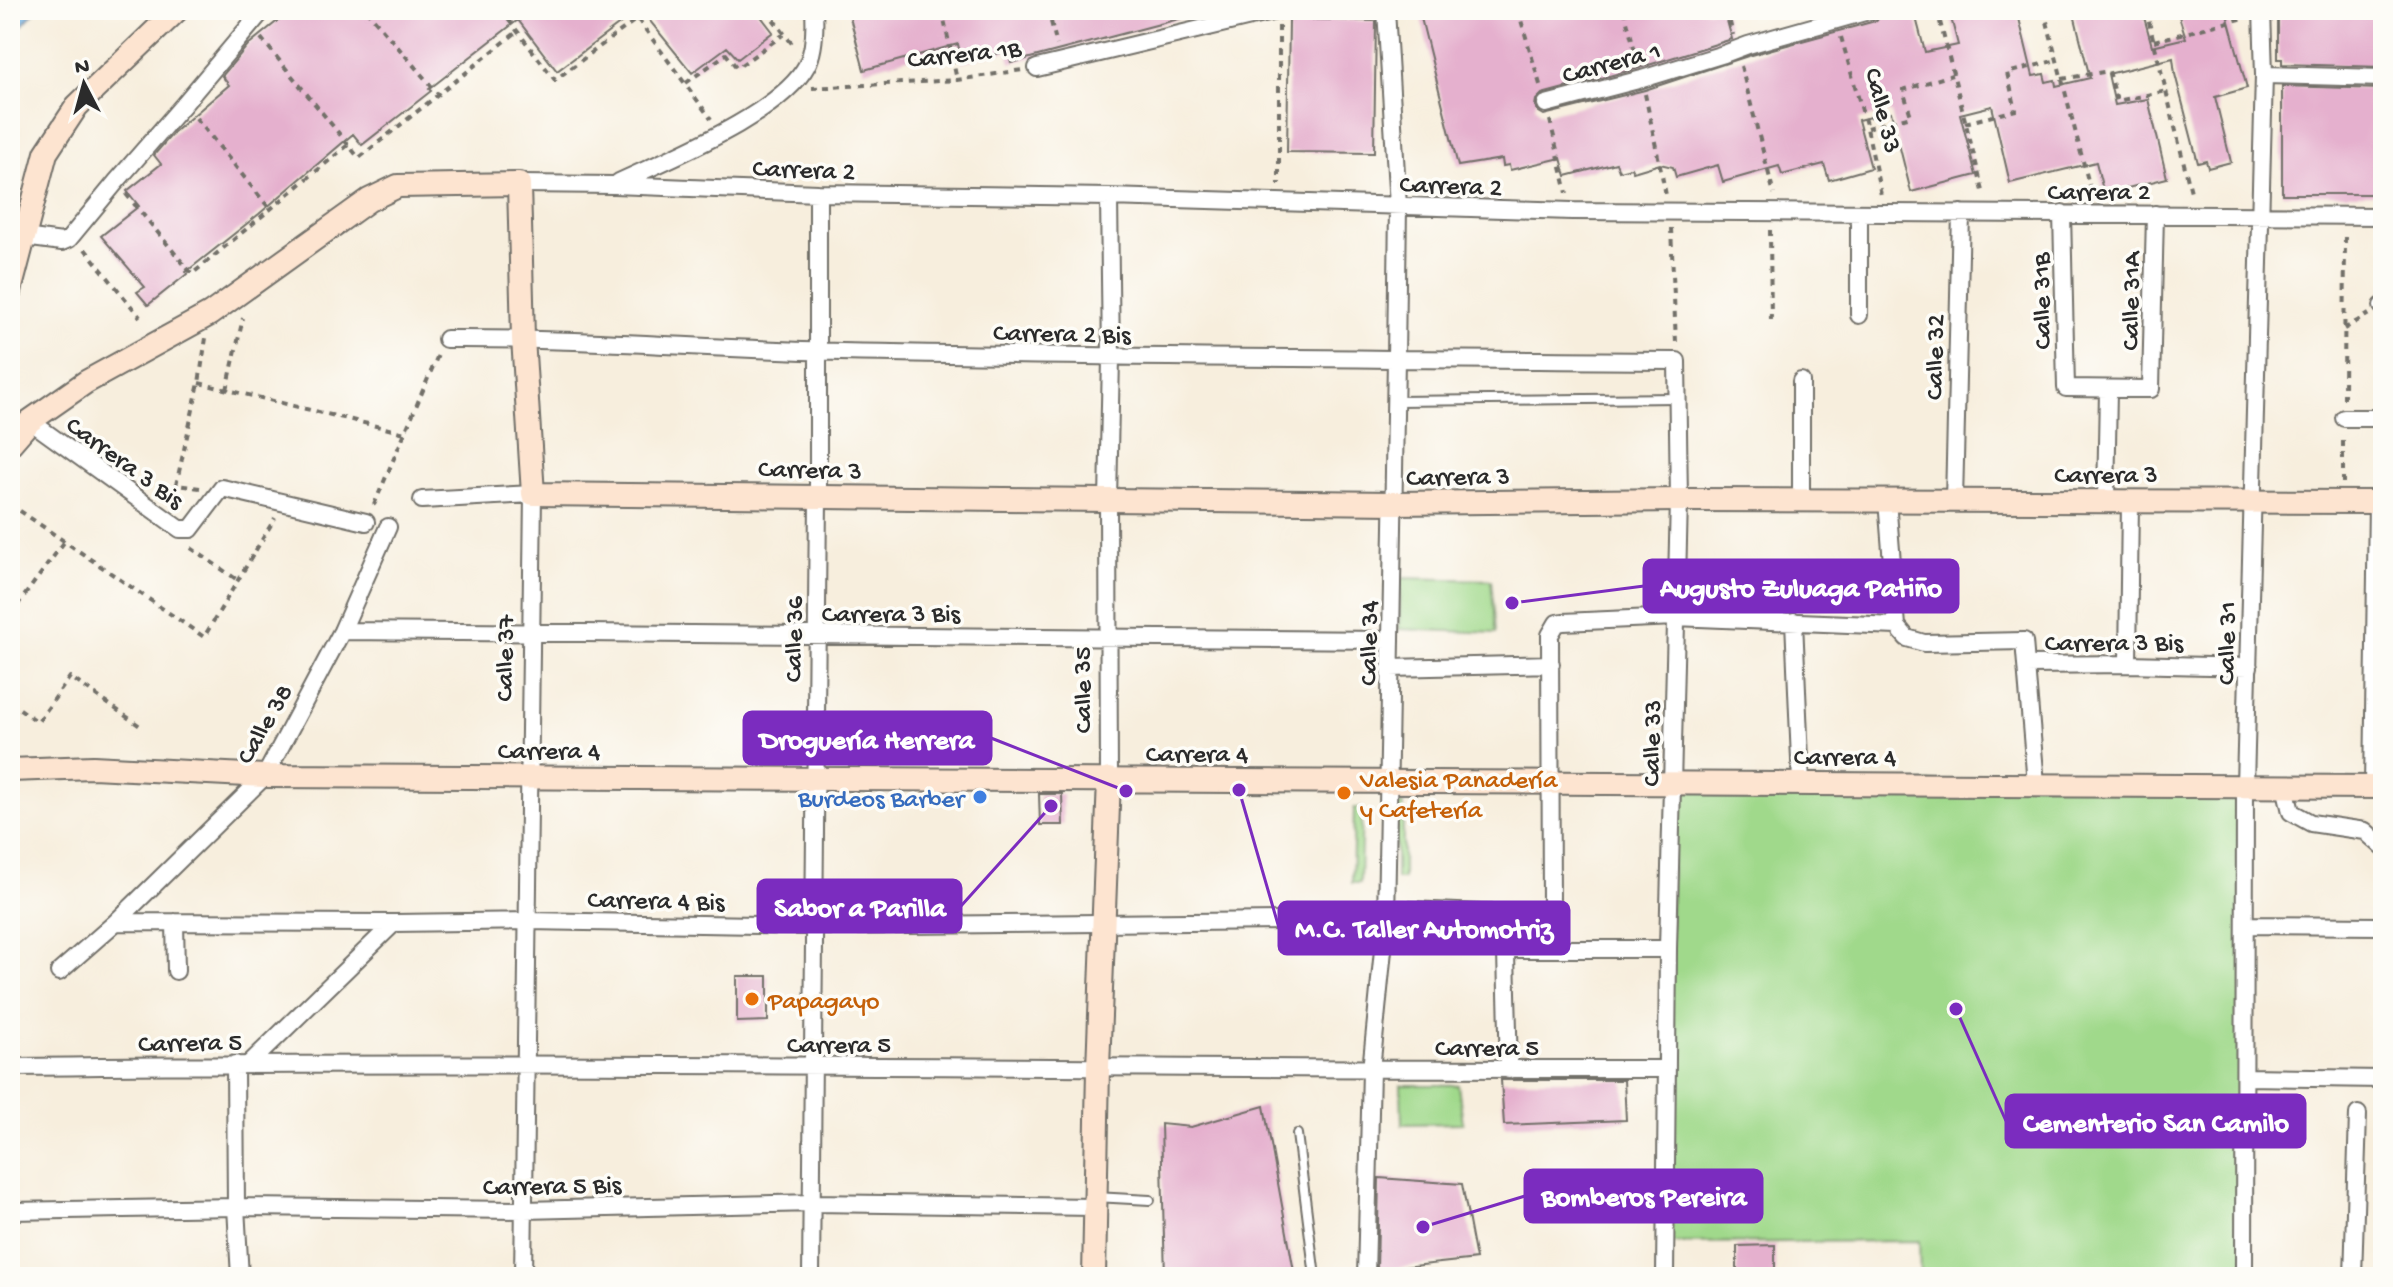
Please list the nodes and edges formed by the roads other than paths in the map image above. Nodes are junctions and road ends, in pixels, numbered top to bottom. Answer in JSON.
{"nodes":[{"id":1,"x":177,"y":10,"type":"edge"},
{"id":2,"x":263,"y":10,"type":"edge"},
{"id":3,"x":814,"y":10,"type":"edge"},
{"id":4,"x":1280,"y":10,"type":"edge"},
{"id":5,"x":1386,"y":10,"type":"edge"},
{"id":6,"x":1872,"y":10,"type":"edge"},
{"id":7,"x":2262,"y":12,"type":"edge"},
{"id":8,"x":1037,"y":68,"type":"road end"},
{"id":9,"x":2264,"y":75,"type":"junction"},
{"id":10,"x":2383,"y":78,"type":"edge"},
{"id":11,"x":1546,"y":104,"type":"dead end"},
{"id":12,"x":519,"y":184,"type":"junction"},
{"id":13,"x":614,"y":185,"type":"junction"},
{"id":14,"x":818,"y":193,"type":"junction"},
{"id":15,"x":1109,"y":197,"type":"junction"},
{"id":16,"x":1398,"y":206,"type":"junction"},
{"id":17,"x":1859,"y":213,"type":"junction"},
{"id":18,"x":1961,"y":213,"type":"junction"},
{"id":19,"x":2062,"y":213,"type":"junction"},
{"id":20,"x":2155,"y":214,"type":"junction"},
{"id":21,"x":2259,"y":215,"type":"junction"},
{"id":22,"x":2383,"y":216,"type":"edge"},
{"id":23,"x":24,"y":237,"type":"junction"},
{"id":24,"x":10,"y":291,"type":"edge"},
{"id":25,"x":1859,"y":315,"type":"dead end"},
{"id":26,"x":523,"y":338,"type":"junction"},
{"id":27,"x":446,"y":339,"type":"road end"},
{"id":28,"x":817,"y":351,"type":"junction"},
{"id":29,"x":1111,"y":358,"type":"junction"},
{"id":30,"x":1396,"y":359,"type":"junction"},
{"id":31,"x":1677,"y":361,"type":"joint"},
{"id":32,"x":1801,"y":381,"type":"dead end"},
{"id":33,"x":2108,"y":390,"type":"junction"},
{"id":34,"x":1678,"y":398,"type":"junction"},
{"id":35,"x":1395,"y":401,"type":"junction"},
{"id":36,"x":2344,"y":418,"type":"dead end"},
{"id":37,"x":2383,"y":418,"type":"edge"},
{"id":38,"x":30,"y":421,"type":"junction"},
{"id":39,"x":10,"y":444,"type":"edge"},
{"id":40,"x":533,"y":494,"type":"junction"},
{"id":41,"x":818,"y":496,"type":"junction"},
{"id":42,"x":422,"y":500,"type":"dead end"},
{"id":43,"x":1108,"y":500,"type":"junction"},
{"id":44,"x":1679,"y":500,"type":"junction"},
{"id":45,"x":1887,"y":500,"type":"junction"},
{"id":46,"x":1801,"y":501,"type":"junction"},
{"id":47,"x":1954,"y":501,"type":"junction"},
{"id":48,"x":2106,"y":501,"type":"junction"},
{"id":49,"x":2130,"y":501,"type":"junction"},
{"id":50,"x":2251,"y":501,"type":"junction"},
{"id":51,"x":2380,"y":502,"type":"edge"},
{"id":52,"x":1394,"y":503,"type":"junction"},
{"id":53,"x":366,"y":522,"type":"road end"},
{"id":54,"x":388,"y":527,"type":"dead end"},
{"id":55,"x":1675,"y":617,"type":"junction"},
{"id":56,"x":2379,"y":618,"type":"edge"},
{"id":57,"x":1794,"y":621,"type":"junction"},
{"id":58,"x":1897,"y":626,"type":"junction"},
{"id":59,"x":342,"y":631,"type":"junction"},
{"id":60,"x":531,"y":633,"type":"junction"},
{"id":61,"x":816,"y":635,"type":"junction"},
{"id":62,"x":1108,"y":637,"type":"junction"},
{"id":63,"x":1391,"y":640,"type":"junction"},
{"id":64,"x":1551,"y":664,"type":"junction"},
{"id":65,"x":2128,"y":664,"type":"junction"},
{"id":66,"x":2027,"y":665,"type":"junction"},
{"id":67,"x":2249,"y":667,"type":"junction"},
{"id":68,"x":1390,"y":668,"type":"junction"},
{"id":69,"x":10,"y":770,"type":"edge"},
{"id":70,"x":265,"y":776,"type":"junction"},
{"id":71,"x":529,"y":777,"type":"junction"},
{"id":72,"x":815,"y":778,"type":"junction"},
{"id":73,"x":1109,"y":779,"type":"junction"},
{"id":74,"x":1389,"y":780,"type":"junction"},
{"id":75,"x":1552,"y":781,"type":"junction"},
{"id":76,"x":1673,"y":782,"type":"junction"},
{"id":77,"x":1801,"y":783,"type":"junction"},
{"id":78,"x":2036,"y":784,"type":"junction"},
{"id":79,"x":2245,"y":785,"type":"junction"},
{"id":80,"x":2285,"y":786,"type":"junction"},
{"id":81,"x":2378,"y":787,"type":"edge"},
{"id":82,"x":2383,"y":847,"type":"edge"},
{"id":83,"x":1505,"y":914,"type":"junction"},
{"id":84,"x":1386,"y":915,"type":"junction"},
{"id":85,"x":528,"y":921,"type":"junction"},
{"id":86,"x":116,"y":922,"type":"junction"},
{"id":87,"x":175,"y":922,"type":"junction"},
{"id":88,"x":394,"y":923,"type":"junction"},
{"id":89,"x":1104,"y":924,"type":"junction"},
{"id":90,"x":2245,"y":925,"type":"junction"},
{"id":91,"x":813,"y":926,"type":"junction"},
{"id":92,"x":2383,"y":926,"type":"edge"},
{"id":93,"x":1505,"y":949,"type":"junction"},
{"id":94,"x":1668,"y":949,"type":"junction"},
{"id":95,"x":176,"y":971,"type":"dead end"},
{"id":96,"x":59,"y":972,"type":"dead end"},
{"id":97,"x":242,"y":1064,"type":"junction"},
{"id":98,"x":525,"y":1065,"type":"junction"},
{"id":99,"x":10,"y":1067,"type":"edge"},
{"id":100,"x":812,"y":1067,"type":"junction"},
{"id":101,"x":1098,"y":1068,"type":"junction"},
{"id":102,"x":1667,"y":1069,"type":"junction"},
{"id":103,"x":1371,"y":1070,"type":"junction"},
{"id":104,"x":1509,"y":1070,"type":"junction"},
{"id":105,"x":2245,"y":1077,"type":"junction"},
{"id":106,"x":2383,"y":1079,"type":"edge"},
{"id":107,"x":2358,"y":1114,"type":"dead end"},
{"id":108,"x":1297,"y":1134,"type":"dead end"},
{"id":109,"x":1150,"y":1200,"type":"dead end"},
{"id":110,"x":1094,"y":1202,"type":"junction"},
{"id":111,"x":813,"y":1203,"type":"junction"},
{"id":112,"x":236,"y":1207,"type":"junction"},
{"id":113,"x":524,"y":1210,"type":"junction"},
{"id":114,"x":10,"y":1211,"type":"edge"},
{"id":115,"x":1901,"y":1275,"type":"dead end"},
{"id":116,"x":240,"y":1277,"type":"edge"},
{"id":117,"x":523,"y":1277,"type":"edge"},
{"id":118,"x":811,"y":1277,"type":"edge"},
{"id":119,"x":1094,"y":1277,"type":"edge"},
{"id":120,"x":1315,"y":1277,"type":"edge"},
{"id":121,"x":1366,"y":1277,"type":"edge"},
{"id":122,"x":1665,"y":1277,"type":"edge"},
{"id":123,"x":1929,"y":1277,"type":"edge"},
{"id":124,"x":2244,"y":1277,"type":"edge"},
{"id":125,"x":2353,"y":1277,"type":"edge"}],
"edges":[{"from":1,"to":23,"type":"street"},
{"from":2,"to":23,"type":"street"},
{"from":3,"to":13,"type":"street"},
{"from":4,"to":8,"type":"street","name":"Carrera 1B"},
{"from":5,"to":16,"type":"street","name":"Calle 34"},
{"from":6,"to":11,"type":"street","name":"Carrera 1"},
{"from":7,"to":9,"type":"street","name":"Calle 31"},
{"from":9,"to":10,"type":"street"},
{"from":9,"to":21,"type":"street","name":"Calle 31"},
{"from":12,"to":13,"type":"street","name":"Carrera 2"},
{"from":12,"to":26,"type":"street","name":"Calle 37"},
{"from":12,"to":38,"type":"street"},
{"from":13,"to":14,"type":"street","name":"Carrera 2"},
{"from":14,"to":15,"type":"street","name":"Carrera 2"},
{"from":14,"to":28,"type":"street","name":"Calle 36"},
{"from":15,"to":16,"type":"street","name":"Carrera 2"},
{"from":15,"to":29,"type":"street","name":"Calle 35"},
{"from":16,"to":17,"type":"street","name":"Carrera 2"},
{"from":16,"to":30,"type":"street","name":"Calle 34"},
{"from":17,"to":18,"type":"street","name":"Carrera 2"},
{"from":17,"to":25,"type":"street"},
{"from":18,"to":19,"type":"street","name":"Carrera 2"},
{"from":18,"to":47,"type":"street","name":"Calle 32"},
{"from":19,"to":20,"type":"street","name":"Carrera 2"},
{"from":19,"to":33,"type":"street","name":"Calle 31B"},
{"from":20,"to":21,"type":"street","name":"Carrera 2"},
{"from":20,"to":33,"type":"street","name":"Calle 31A"},
{"from":21,"to":22,"type":"street","name":"Carrera 2"},
{"from":21,"to":50,"type":"street","name":"Calle 31"},
{"from":23,"to":24,"type":"street"},
{"from":26,"to":27,"type":"street","name":"Carrera 2 Bis"},
{"from":26,"to":28,"type":"street","name":"Carrera 2 Bis"},
{"from":26,"to":40,"type":"street","name":"Calle 37"},
{"from":28,"to":29,"type":"street","name":"Carrera 2 Bis"},
{"from":28,"to":41,"type":"street","name":"Calle 36"},
{"from":29,"to":30,"type":"street","name":"Carrera 2 Bis"},
{"from":29,"to":43,"type":"street","name":"Calle 35"},
{"from":30,"to":31,"type":"street","name":"Carrera 2 Bis"},
{"from":30,"to":35,"type":"street","name":"Calle 34"},
{"from":31,"to":34,"type":"street","name":"Calle 33"},
{"from":32,"to":46,"type":"street"},
{"from":33,"to":48,"type":"street"},
{"from":34,"to":35,"type":"lane"},
{"from":34,"to":44,"type":"street","name":"Calle 33"},
{"from":35,"to":52,"type":"street","name":"Calle 34"},
{"from":36,"to":37,"type":"street"},
{"from":38,"to":39,"type":"street"},
{"from":38,"to":53,"type":"street","name":"Carrera 3 Bis"},
{"from":40,"to":41,"type":"street","name":"Carrera 3"},
{"from":40,"to":42,"type":"street"},
{"from":40,"to":60,"type":"street","name":"Calle 37"},
{"from":41,"to":43,"type":"street","name":"Carrera 3"},
{"from":41,"to":61,"type":"street","name":"Calle 36"},
{"from":43,"to":52,"type":"street","name":"Carrera 3"},
{"from":43,"to":62,"type":"street","name":"Calle 35"},
{"from":44,"to":46,"type":"street","name":"Carrera 3"},
{"from":44,"to":52,"type":"street","name":"Carrera 3"},
{"from":44,"to":55,"type":"street","name":"Calle 33"},
{"from":45,"to":46,"type":"street","name":"Carrera 3"},
{"from":45,"to":47,"type":"street","name":"Carrera 3"},
{"from":45,"to":58,"type":"street"},
{"from":47,"to":48,"type":"street","name":"Carrera 3"},
{"from":48,"to":49,"type":"street","name":"Carrera 3"},
{"from":49,"to":50,"type":"street","name":"Carrera 3"},
{"from":49,"to":65,"type":"street"},
{"from":50,"to":51,"type":"street","name":"Carrera 3"},
{"from":50,"to":67,"type":"street","name":"Calle 31"},
{"from":51,"to":56,"type":"street"},
{"from":52,"to":63,"type":"street","name":"Calle 34"},
{"from":54,"to":59,"type":"street","name":"Calle 38"},
{"from":55,"to":57,"type":"street","name":"Carrera 3 Bis"},
{"from":55,"to":64,"type":"street","name":"Carrera 3 Bis"},
{"from":55,"to":76,"type":"street","name":"Calle 33"},
{"from":56,"to":81,"type":"street"},
{"from":57,"to":58,"type":"street","name":"Carrera 3 Bis"},
{"from":57,"to":77,"type":"street"},
{"from":58,"to":66,"type":"street","name":"Carrera 3 Bis"},
{"from":59,"to":60,"type":"street","name":"Carrera 3 Bis"},
{"from":59,"to":70,"type":"street","name":"Calle 38"},
{"from":60,"to":61,"type":"street","name":"Carrera 3 Bis"},
{"from":60,"to":71,"type":"street","name":"Calle 37"},
{"from":61,"to":62,"type":"street","name":"Carrera 3 Bis"},
{"from":61,"to":72,"type":"street","name":"Calle 36"},
{"from":62,"to":63,"type":"street","name":"Carrera 3 Bis"},
{"from":62,"to":73,"type":"street","name":"Calle 35"},
{"from":63,"to":68,"type":"street","name":"Calle 34"},
{"from":64,"to":68,"type":"street"},
{"from":64,"to":75,"type":"street"},
{"from":65,"to":66,"type":"street","name":"Carrera 3 Bis"},
{"from":65,"to":67,"type":"street","name":"Carrera 3 Bis"},
{"from":66,"to":78,"type":"street"},
{"from":67,"to":79,"type":"street","name":"Calle 31"},
{"from":68,"to":74,"type":"street","name":"Calle 34"},
{"from":69,"to":70,"type":"street","name":"Carrera 4"},
{"from":70,"to":71,"type":"street","name":"Carrera 4"},
{"from":70,"to":86,"type":"street","name":"Calle 38"},
{"from":71,"to":72,"type":"street","name":"Carrera 4"},
{"from":71,"to":85,"type":"street","name":"Calle 37"},
{"from":72,"to":73,"type":"street","name":"Carrera 4"},
{"from":72,"to":91,"type":"street","name":"Calle 36"},
{"from":73,"to":74,"type":"street","name":"Carrera 4"},
{"from":73,"to":89,"type":"street","name":"Calle 35"},
{"from":74,"to":75,"type":"street","name":"Carrera 4"},
{"from":74,"to":84,"type":"street","name":"Calle 34"},
{"from":75,"to":76,"type":"street","name":"Carrera 4"},
{"from":75,"to":83,"type":"street"},
{"from":76,"to":77,"type":"street","name":"Carrera 4"},
{"from":76,"to":94,"type":"street","name":"Calle 33"},
{"from":77,"to":78,"type":"street","name":"Carrera 4"},
{"from":78,"to":79,"type":"street","name":"Carrera 4"},
{"from":79,"to":80,"type":"street","name":"Carrera 4"},
{"from":79,"to":90,"type":"street","name":"Calle 31"},
{"from":80,"to":81,"type":"street","name":"Carrera 4"},
{"from":80,"to":82,"type":"street"},
{"from":83,"to":84,"type":"street"},
{"from":83,"to":93,"type":"street"},
{"from":84,"to":89,"type":"street","name":"Carrera 4 Bis"},
{"from":84,"to":103,"type":"street","name":"Calle 34"},
{"from":85,"to":88,"type":"street","name":"Carrera 4 Bis"},
{"from":85,"to":91,"type":"street","name":"Carrera 4 Bis"},
{"from":85,"to":98,"type":"street","name":"Calle 37"},
{"from":86,"to":87,"type":"street","name":"Carrera 4 Bis"},
{"from":86,"to":96,"type":"street","name":"Calle 38"},
{"from":87,"to":88,"type":"street","name":"Carrera 4 Bis"},
{"from":87,"to":95,"type":"street"},
{"from":88,"to":97,"type":"street"},
{"from":89,"to":91,"type":"street","name":"Carrera 4 Bis"},
{"from":89,"to":101,"type":"street","name":"Calle 35"},
{"from":90,"to":92,"type":"street"},
{"from":90,"to":105,"type":"street","name":"Calle 31"},
{"from":91,"to":100,"type":"street","name":"Calle 36"},
{"from":93,"to":94,"type":"street"},
{"from":93,"to":104,"type":"street"},
{"from":94,"to":102,"type":"street","name":"Calle 33"},
{"from":97,"to":98,"type":"street","name":"Carrera 5"},
{"from":97,"to":99,"type":"street","name":"Carrera 5"},
{"from":97,"to":112,"type":"street"},
{"from":98,"to":100,"type":"street","name":"Carrera 5"},
{"from":98,"to":113,"type":"street","name":"Calle 37"},
{"from":100,"to":101,"type":"street","name":"Carrera 5"},
{"from":100,"to":111,"type":"street","name":"Calle 36"},
{"from":101,"to":103,"type":"street","name":"Carrera 5"},
{"from":101,"to":110,"type":"street","name":"Calle 35"},
{"from":102,"to":104,"type":"street","name":"Carrera 5"},
{"from":102,"to":122,"type":"street","name":"Calle 33"},
{"from":103,"to":104,"type":"street","name":"Carrera 5"},
{"from":103,"to":121,"type":"street","name":"Calle 34"},
{"from":105,"to":106,"type":"street"},
{"from":105,"to":124,"type":"street","name":"Calle 31"},
{"from":107,"to":125,"type":"street"},
{"from":108,"to":120,"type":"lane"},
{"from":109,"to":110,"type":"lane"},
{"from":110,"to":111,"type":"street","name":"Carrera 5 Bis"},
{"from":110,"to":119,"type":"street","name":"Calle 35"},
{"from":111,"to":113,"type":"street","name":"Carrera 5 Bis"},
{"from":111,"to":118,"type":"street","name":"Calle 36"},
{"from":112,"to":113,"type":"street","name":"Carrera 5 Bis"},
{"from":112,"to":114,"type":"street","name":"Carrera 5 Bis"},
{"from":112,"to":116,"type":"street"},
{"from":113,"to":117,"type":"street","name":"Calle 37"},
{"from":115,"to":123,"type":"lane"}]}
